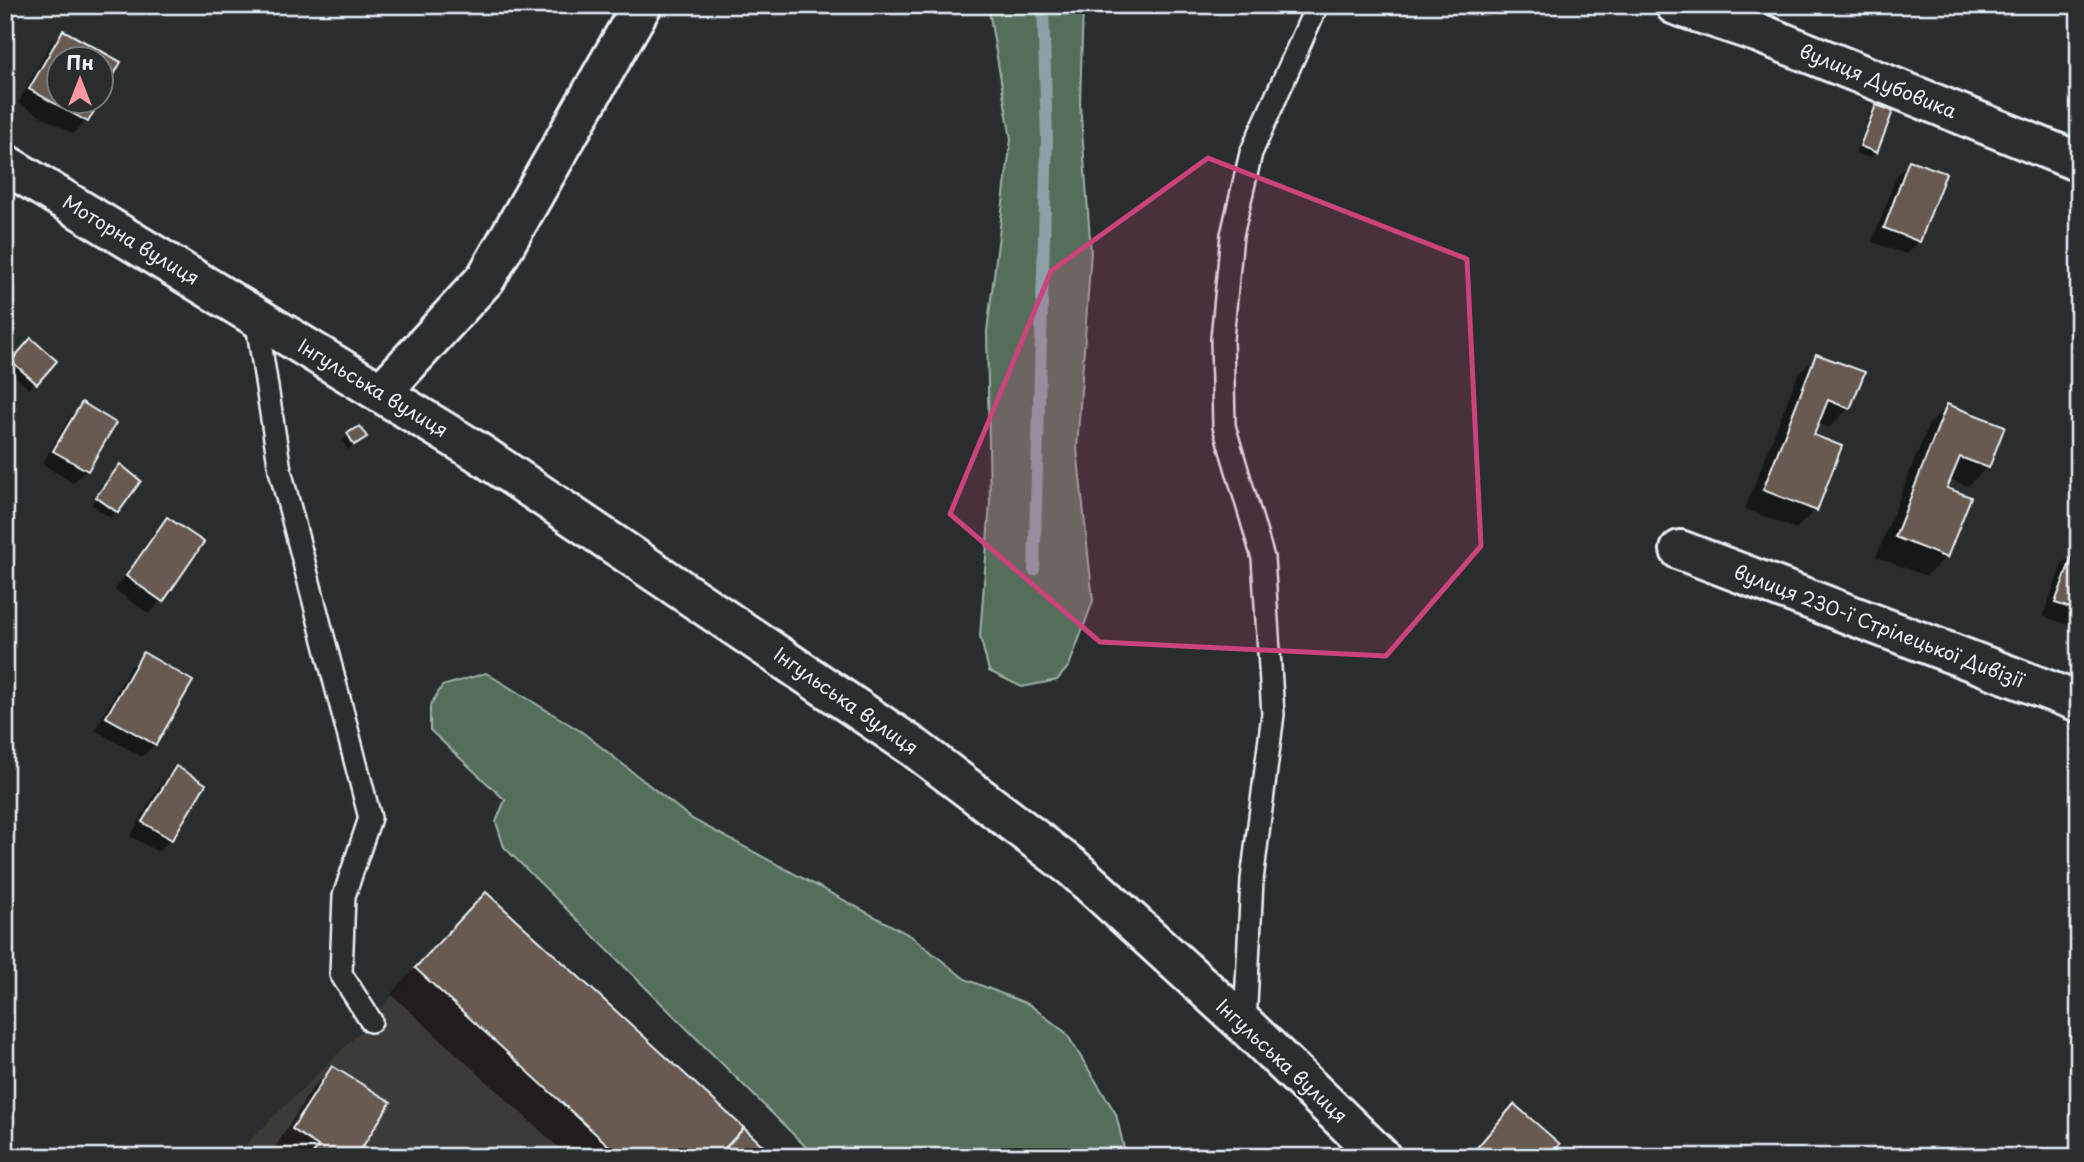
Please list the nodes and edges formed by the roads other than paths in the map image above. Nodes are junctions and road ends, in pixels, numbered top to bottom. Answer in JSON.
{"nodes":[{"id":1,"x":642,"y":5,"type":"edge"},
{"id":2,"x":1317,"y":5,"type":"edge"},
{"id":3,"x":1675,"y":5,"type":"edge"},
{"id":4,"x":2079,"y":162,"type":"edge"},
{"id":5,"x":5,"y":164,"type":"edge"},
{"id":6,"x":256,"y":317,"type":"junction"},
{"id":7,"x":381,"y":393,"type":"junction"},
{"id":8,"x":1680,"y":550,"type":"dead end"},
{"id":9,"x":2079,"y":702,"type":"edge"},
{"id":10,"x":371,"y":1021,"type":"dead end"},
{"id":11,"x":1245,"y":1025,"type":"junction"},
{"id":12,"x":1381,"y":1157,"type":"edge"}],
"edges":[{"from":1,"to":7,"type":"street"},
{"from":2,"to":11,"type":"lane"},
{"from":3,"to":4,"type":"street","name":"вулиця Дубовика"},
{"from":5,"to":6,"type":"street","name":"Моторна вулиця"},
{"from":6,"to":7,"type":"street","name":"Інгульська вулиця"},
{"from":6,"to":10,"type":"lane"},
{"from":7,"to":11,"type":"street","name":"Інгульська вулиця"},
{"from":8,"to":9,"type":"street","name":"вулиця 230-ї Стрілецької Дивізії"},
{"from":11,"to":12,"type":"street","name":"Інгульська вулиця"}]}
